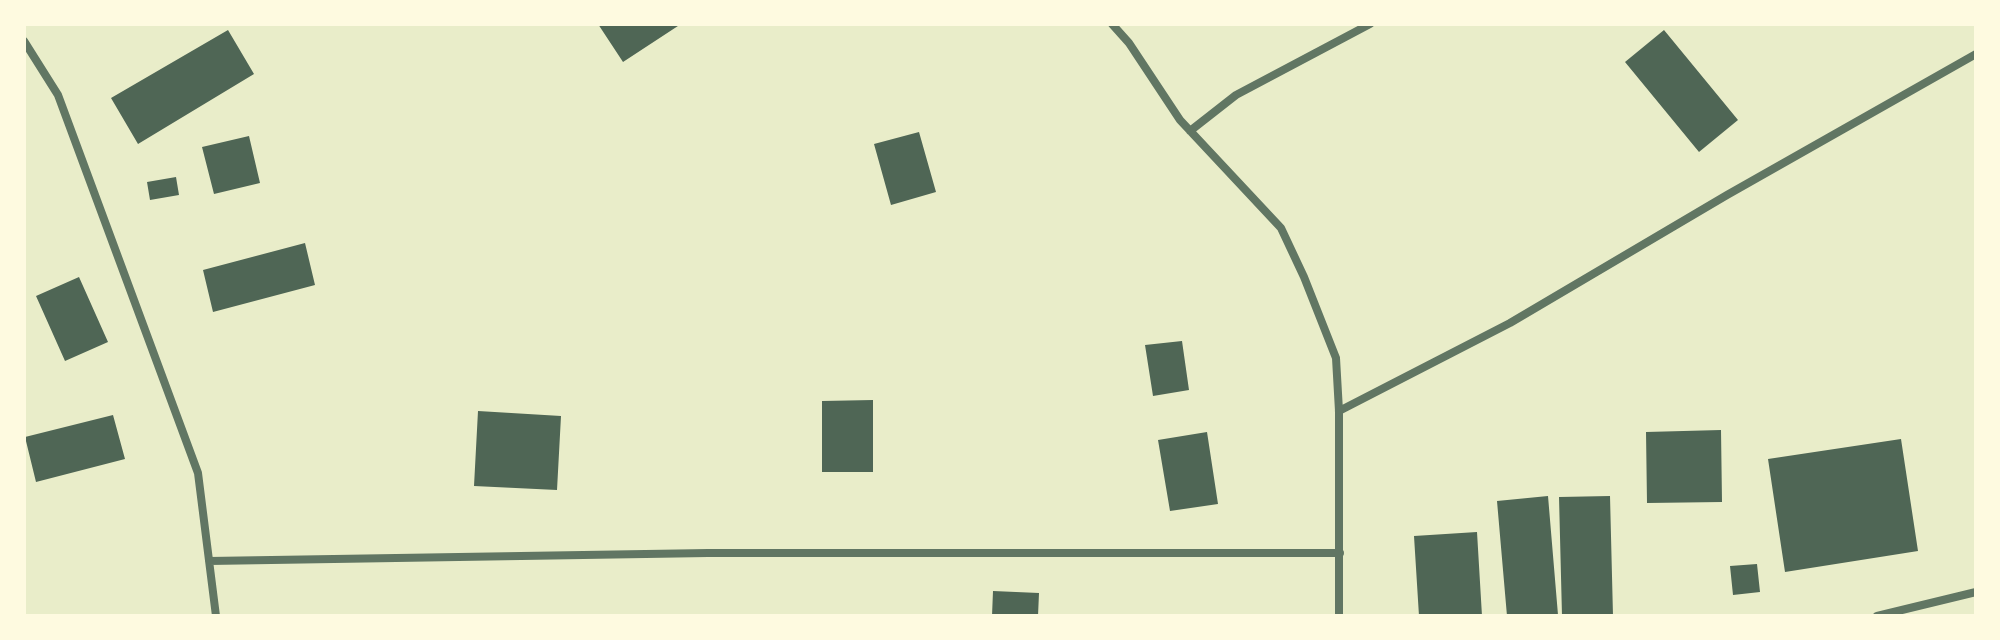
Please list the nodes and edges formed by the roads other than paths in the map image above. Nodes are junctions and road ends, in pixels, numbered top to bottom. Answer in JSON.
{"nodes":[{"id":1,"x":1112,"y":24,"type":"edge"},
{"id":2,"x":1370,"y":24,"type":"edge"},
{"id":3,"x":24,"y":41,"type":"edge"},
{"id":4,"x":1976,"y":54,"type":"edge"},
{"id":5,"x":1190,"y":131,"type":"junction"},
{"id":6,"x":1339,"y":411,"type":"junction"},
{"id":7,"x":1340,"y":553,"type":"junction"},
{"id":8,"x":209,"y":561,"type":"junction"},
{"id":9,"x":1976,"y":592,"type":"edge"},
{"id":10,"x":216,"y":616,"type":"edge"},
{"id":11,"x":1339,"y":616,"type":"edge"},
{"id":12,"x":1877,"y":616,"type":"edge"}],
"edges":[{"from":1,"to":5,"type":"street"},
{"from":2,"to":5,"type":"street"},
{"from":3,"to":8,"type":"street"},
{"from":4,"to":6,"type":"street"},
{"from":5,"to":6,"type":"street"},
{"from":6,"to":7,"type":"street"},
{"from":7,"to":8,"type":"street"},
{"from":7,"to":11,"type":"street"},
{"from":8,"to":10,"type":"street"},
{"from":9,"to":12,"type":"street"}]}
